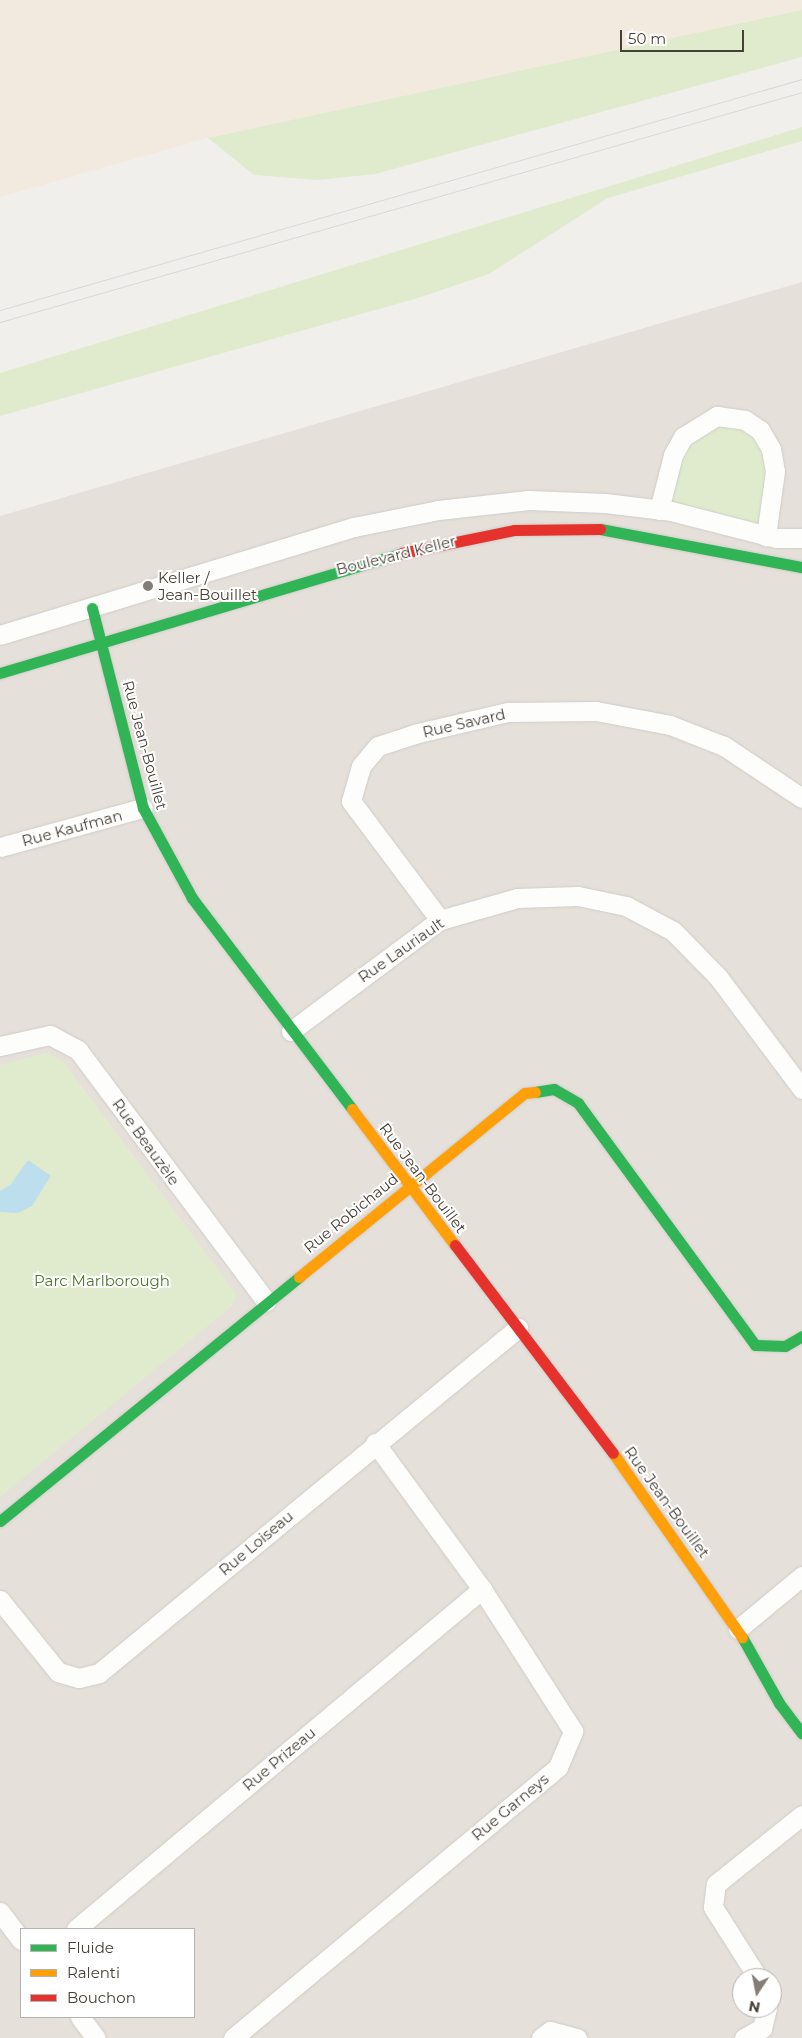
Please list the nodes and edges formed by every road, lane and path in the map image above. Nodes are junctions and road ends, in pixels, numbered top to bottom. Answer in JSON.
{"nodes":[{"id":1,"x":659,"y":510,"type":"junction"},
{"id":2,"x":766,"y":536,"type":"junction"},
{"id":3,"x":802,"y":538,"type":"edge"},
{"id":4,"x":766,"y":563,"type":"junction"},
{"id":5,"x":802,"y":567,"type":"edge"},
{"id":6,"x":802,"y":576,"type":"edge"},
{"id":7,"x":92,"y":608,"type":"junction"},
{"id":8,"x":0,"y":635,"type":"edge"},
{"id":9,"x":102,"y":643,"type":"junction"},
{"id":10,"x":0,"y":673,"type":"edge"},
{"id":11,"x":802,"y":798,"type":"edge"},
{"id":12,"x":143,"y":808,"type":"junction"},
{"id":13,"x":0,"y":847,"type":"edge"},
{"id":14,"x":440,"y":920,"type":"junction"},
{"id":15,"x":291,"y":1031,"type":"junction"},
{"id":16,"x":0,"y":1046,"type":"edge"},
{"id":17,"x":802,"y":1089,"type":"edge"},
{"id":18,"x":410,"y":1184,"type":"junction"},
{"id":19,"x":266,"y":1301,"type":"junction"},
{"id":20,"x":518,"y":1328,"type":"junction"},
{"id":21,"x":802,"y":1336,"type":"edge"},
{"id":22,"x":375,"y":1443,"type":"junction"},
{"id":23,"x":0,"y":1521,"type":"edge"},
{"id":24,"x":802,"y":1576,"type":"edge"},
{"id":25,"x":482,"y":1589,"type":"junction"},
{"id":26,"x":0,"y":1600,"type":"edge"},
{"id":27,"x":738,"y":1628,"type":"junction"},
{"id":28,"x":802,"y":1733,"type":"edge"},
{"id":29,"x":802,"y":1815,"type":"edge"},
{"id":30,"x":0,"y":1912,"type":"edge"},
{"id":31,"x":77,"y":1928,"type":"edge"},
{"id":32,"x":20,"y":1939,"type":"edge"},
{"id":33,"x":752,"y":1968,"type":"edge"},
{"id":34,"x":81,"y":2018,"type":"edge"},
{"id":35,"x":764,"y":2018,"type":"edge"},
{"id":36,"x":96,"y":2038,"type":"edge"},
{"id":37,"x":233,"y":2038,"type":"edge"},
{"id":38,"x":541,"y":2038,"type":"edge"},
{"id":39,"x":577,"y":2038,"type":"edge"},
{"id":40,"x":744,"y":2038,"type":"edge"}],
"edges":[{"from":1,"to":2,"type":"street"},
{"from":1,"to":2,"type":"street"},
{"from":1,"to":7,"type":"street"},
{"from":2,"to":3,"type":"street"},
{"from":4,"to":5,"type":"street","name":"Boulevard Keller"},
{"from":4,"to":6,"type":"street"},
{"from":4,"to":9,"type":"street","name":"Boulevard Keller"},
{"from":7,"to":8,"type":"street"},
{"from":7,"to":9,"type":"street","name":"Rue Jean-Bouillet"},
{"from":9,"to":10,"type":"street","name":"Boulevard Keller"},
{"from":9,"to":12,"type":"street","name":"Rue Jean-Bouillet"},
{"from":11,"to":14,"type":"street","name":"Rue Savard"},
{"from":12,"to":13,"type":"street","name":"Rue Kaufman"},
{"from":12,"to":15,"type":"street","name":"Rue Jean-Bouillet"},
{"from":14,"to":15,"type":"street","name":"Rue Lauriault"},
{"from":14,"to":17,"type":"street","name":"Rue Lauriault"},
{"from":15,"to":18,"type":"street","name":"Rue Jean-Bouillet"},
{"from":16,"to":19,"type":"street","name":"Rue Beauzèle"},
{"from":18,"to":19,"type":"street","name":"Rue Robichaud"},
{"from":18,"to":20,"type":"street","name":"Rue Jean-Bouillet"},
{"from":18,"to":21,"type":"street","name":"Rue Robichaud"},
{"from":19,"to":23,"type":"street","name":"Rue Robichaud"},
{"from":20,"to":22,"type":"street","name":"Rue Loiseau"},
{"from":20,"to":27,"type":"street","name":"Rue Jean-Bouillet"},
{"from":22,"to":25,"type":"street","name":"Rue Garneys"},
{"from":22,"to":26,"type":"street","name":"Rue Loiseau"},
{"from":24,"to":27,"type":"street"},
{"from":25,"to":31,"type":"street","name":"Rue Prizeau"},
{"from":25,"to":37,"type":"street","name":"Rue Garneys"},
{"from":27,"to":28,"type":"street","name":"Rue Jean-Bouillet"},
{"from":29,"to":33,"type":"street"},
{"from":30,"to":32,"type":"street"},
{"from":34,"to":36,"type":"street"},
{"from":35,"to":40,"type":"street"},
{"from":38,"to":39,"type":"street"}]}
